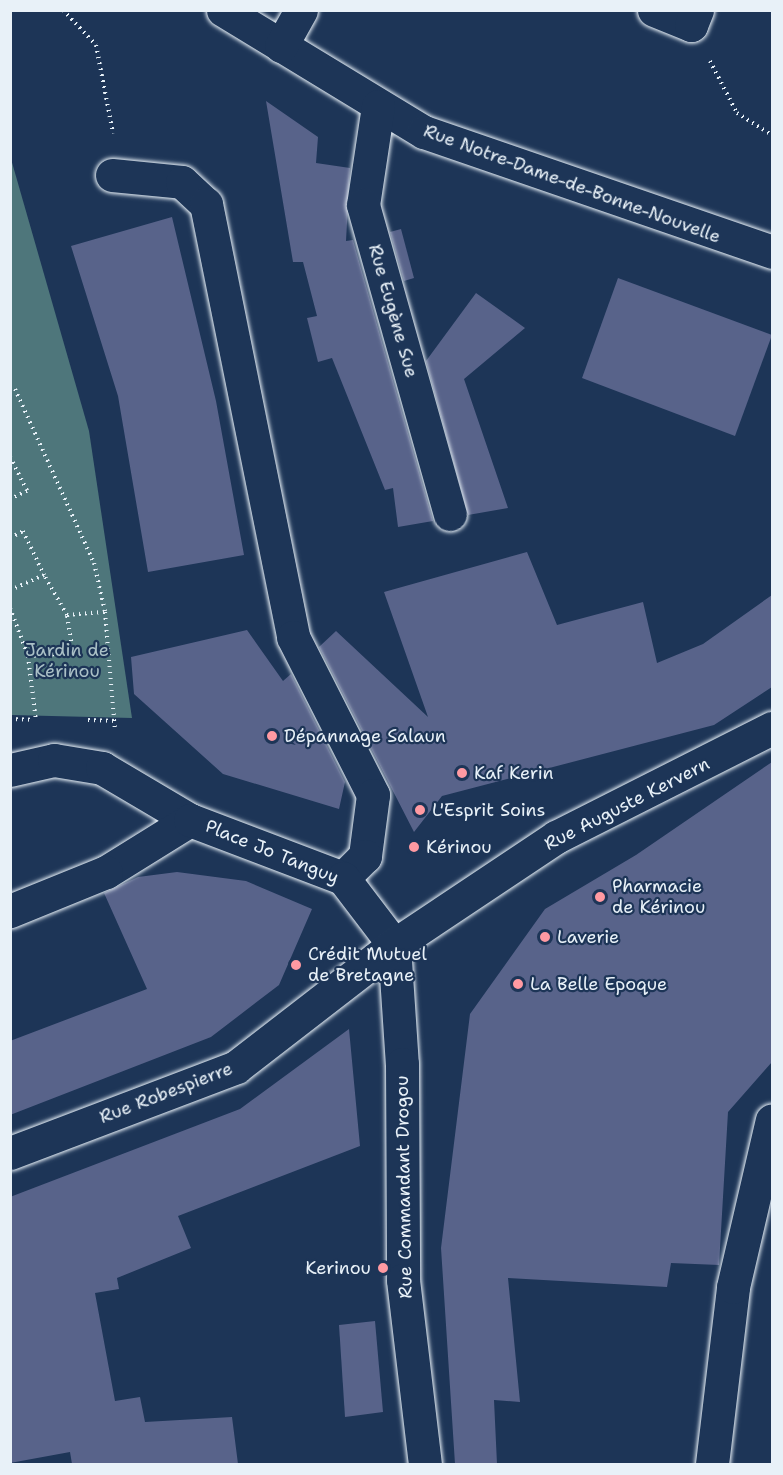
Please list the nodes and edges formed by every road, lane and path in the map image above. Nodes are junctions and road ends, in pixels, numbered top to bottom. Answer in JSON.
{"nodes":[{"id":1,"x":63,"y":10,"type":"edge"},
{"id":2,"x":222,"y":10,"type":"edge"},
{"id":3,"x":301,"y":10,"type":"edge"},
{"id":4,"x":654,"y":10,"type":"edge"},
{"id":5,"x":694,"y":18,"type":"edge"},
{"id":6,"x":281,"y":46,"type":"junction"},
{"id":7,"x":378,"y":106,"type":"junction"},
{"id":8,"x":108,"y":117,"type":"dead end"},
{"id":9,"x":772,"y":135,"type":"edge"},
{"id":10,"x":112,"y":175,"type":"dead end"},
{"id":11,"x":772,"y":252,"type":"edge"},
{"id":12,"x":10,"y":391,"type":"edge"},
{"id":13,"x":10,"y":457,"type":"edge"},
{"id":14,"x":10,"y":499,"type":"edge"},
{"id":15,"x":450,"y":514,"type":"dead end"},
{"id":16,"x":10,"y":538,"type":"edge"},
{"id":17,"x":44,"y":575,"type":"junction"},
{"id":18,"x":10,"y":590,"type":"edge"},
{"id":19,"x":10,"y":608,"type":"edge"},
{"id":20,"x":105,"y":612,"type":"junction"},
{"id":21,"x":67,"y":615,"type":"junction"},
{"id":22,"x":28,"y":656,"type":"junction"},
{"id":23,"x":10,"y":719,"type":"edge"},
{"id":24,"x":772,"y":728,"type":"edge"},
{"id":25,"x":102,"y":768,"type":"junction"},
{"id":26,"x":10,"y":770,"type":"edge"},
{"id":27,"x":190,"y":820,"type":"junction"},
{"id":28,"x":343,"y":878,"type":"junction"},
{"id":29,"x":10,"y":911,"type":"edge"},
{"id":30,"x":394,"y":945,"type":"junction"},
{"id":31,"x":772,"y":1120,"type":"edge"},
{"id":32,"x":10,"y":1153,"type":"edge"},
{"id":33,"x":425,"y":1464,"type":"edge"},
{"id":34,"x":712,"y":1464,"type":"edge"}],
"edges":[{"from":1,"to":8,"type":"path"},
{"from":2,"to":6,"type":"street","name":"Rue Notre-Dame-de-Bonne-Nouvelle"},
{"from":3,"to":6,"type":"street"},
{"from":4,"to":5,"type":"street"},
{"from":5,"to":9,"type":"path"},
{"from":6,"to":7,"type":"street","name":"Rue Notre-Dame-de-Bonne-Nouvelle"},
{"from":7,"to":11,"type":"street","name":"Rue Notre-Dame-de-Bonne-Nouvelle"},
{"from":7,"to":15,"type":"street","name":"Rue Eugène Sue"},
{"from":10,"to":28,"type":"street"},
{"from":12,"to":20,"type":"path"},
{"from":13,"to":14,"type":"path"},
{"from":16,"to":17,"type":"path"},
{"from":17,"to":18,"type":"path"},
{"from":17,"to":21,"type":"path"},
{"from":19,"to":22,"type":"path"},
{"from":20,"to":21,"type":"path"},
{"from":20,"to":25,"type":"path"},
{"from":21,"to":22,"type":"path"},
{"from":22,"to":23,"type":"path"},
{"from":24,"to":30,"type":"street","name":"Rue Auguste Kervern"},
{"from":25,"to":26,"type":"street","name":"Place Jo Tanguy"},
{"from":25,"to":27,"type":"street","name":"Place Jo Tanguy"},
{"from":27,"to":28,"type":"street","name":"Place Jo Tanguy"},
{"from":27,"to":29,"type":"street","name":"Place Jo Tanguy"},
{"from":28,"to":30,"type":"street","name":"Place Jo Tanguy"},
{"from":30,"to":32,"type":"street","name":"Rue Robespierre"},
{"from":30,"to":33,"type":"street","name":"Rue Commandant Drogou"},
{"from":31,"to":34,"type":"street"}]}
